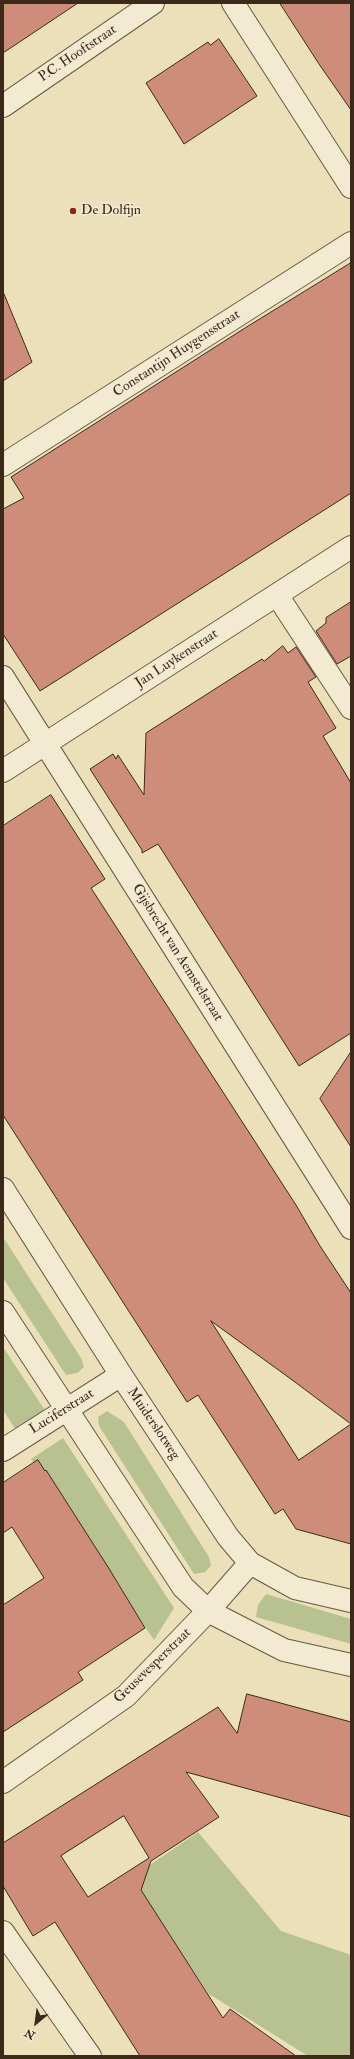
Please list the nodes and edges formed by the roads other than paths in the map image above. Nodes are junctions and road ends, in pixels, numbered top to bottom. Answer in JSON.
{"nodes":[{"id":1,"x":154,"y":3,"type":"edge"},
{"id":2,"x":233,"y":3,"type":"edge"},
{"id":3,"x":3,"y":106,"type":"edge"},
{"id":4,"x":351,"y":187,"type":"edge"},
{"id":5,"x":351,"y":243,"type":"edge"},
{"id":6,"x":3,"y":465,"type":"edge"},
{"id":7,"x":351,"y":547,"type":"edge"},
{"id":8,"x":278,"y":594,"type":"junction"},
{"id":9,"x":3,"y":677,"type":"edge"},
{"id":10,"x":351,"y":708,"type":"edge"},
{"id":11,"x":45,"y":744,"type":"junction"},
{"id":12,"x":3,"y":771,"type":"edge"},
{"id":13,"x":3,"y":1189,"type":"edge"},
{"id":14,"x":351,"y":1228,"type":"edge"},
{"id":15,"x":3,"y":1312,"type":"edge"},
{"id":16,"x":121,"y":1375,"type":"junction"},
{"id":17,"x":66,"y":1409,"type":"junction"},
{"id":18,"x":3,"y":1450,"type":"edge"},
{"id":19,"x":250,"y":1563,"type":"junction"},
{"id":20,"x":351,"y":1601,"type":"edge"},
{"id":21,"x":208,"y":1611,"type":"junction"},
{"id":22,"x":351,"y":1665,"type":"edge"},
{"id":23,"x":3,"y":1782,"type":"edge"},
{"id":24,"x":3,"y":1932,"type":"edge"},
{"id":25,"x":90,"y":2056,"type":"edge"}],
"edges":[{"from":1,"to":3,"type":"street","name":"P.C. Hooftstraat"},
{"from":2,"to":4,"type":"street"},
{"from":5,"to":6,"type":"street","name":"Constantijn Huygensstraat"},
{"from":7,"to":8,"type":"street","name":"Jan Luykenstraat"},
{"from":8,"to":10,"type":"street"},
{"from":8,"to":11,"type":"street","name":"Jan Luykenstraat"},
{"from":9,"to":11,"type":"street","name":"Gijsbrecht van Aemstelstraat"},
{"from":11,"to":12,"type":"street","name":"Jan Luykenstraat"},
{"from":11,"to":14,"type":"street","name":"Gijsbrecht van Aemstelstraat"},
{"from":13,"to":16,"type":"street","name":"Muiderslotweg"},
{"from":15,"to":17,"type":"street"},
{"from":16,"to":17,"type":"street","name":"Luciferstraat"},
{"from":16,"to":19,"type":"street","name":"Muiderslotweg"},
{"from":17,"to":18,"type":"street","name":"Luciferstraat"},
{"from":17,"to":21,"type":"street"},
{"from":19,"to":20,"type":"street","name":"Muiderslotweg"},
{"from":19,"to":21,"type":"street","name":"Geusevesperstraat"},
{"from":21,"to":22,"type":"street"},
{"from":21,"to":23,"type":"street","name":"Geusevesperstraat"},
{"from":24,"to":25,"type":"street"}]}
